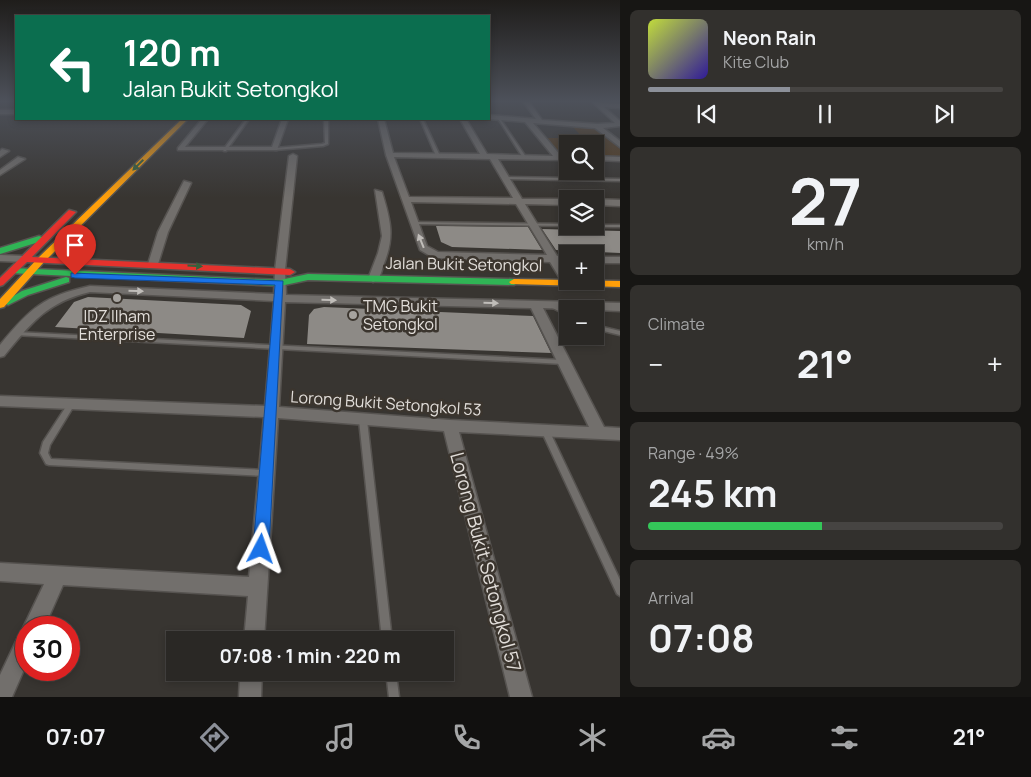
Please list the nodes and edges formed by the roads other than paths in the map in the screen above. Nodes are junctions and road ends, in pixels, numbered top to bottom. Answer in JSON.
{"nodes":[{"id":1,"x":157,"y":133,"type":"edge"},
{"id":2,"x":171,"y":133,"type":"edge"},
{"id":3,"x":193,"y":133,"type":"edge"},
{"id":4,"x":237,"y":133,"type":"edge"},
{"id":5,"x":281,"y":133,"type":"edge"},
{"id":6,"x":327,"y":133,"type":"edge"},
{"id":7,"x":384,"y":133,"type":"edge"},
{"id":8,"x":427,"y":133,"type":"edge"},
{"id":9,"x":472,"y":133,"type":"edge"},
{"id":10,"x":508,"y":133,"type":"edge"},
{"id":11,"x":539,"y":133,"type":"edge"},
{"id":12,"x":605,"y":133,"type":"edge"},
{"id":13,"x":618,"y":143,"type":"edge"},
{"id":14,"x":225,"y":150,"type":"junction"},
{"id":15,"x":275,"y":150,"type":"junction"},
{"id":16,"x":390,"y":154,"type":"junction"},
{"id":17,"x":559,"y":154,"type":"edge"},
{"id":18,"x":293,"y":156,"type":"dead end"},
{"id":19,"x":438,"y":156,"type":"junction"},
{"id":20,"x":489,"y":157,"type":"junction"},
{"id":21,"x":524,"y":157,"type":"junction"},
{"id":22,"x":559,"y":158,"type":"edge"},
{"id":23,"x":21,"y":159,"type":"dead end"},
{"id":24,"x":604,"y":159,"type":"edge"},
{"id":25,"x":609,"y":159,"type":"junction"},
{"id":26,"x":620,"y":159,"type":"edge"},
{"id":27,"x":620,"y":169,"type":"edge"},
{"id":28,"x":0,"y":172,"type":"edge"},
{"id":29,"x":505,"y":178,"type":"junction"},
{"id":30,"x":620,"y":180,"type":"edge"},
{"id":31,"x":187,"y":183,"type":"dead end"},
{"id":32,"x":378,"y":192,"type":"dead end"},
{"id":33,"x":406,"y":199,"type":"junction"},
{"id":34,"x":519,"y":201,"type":"junction"},
{"id":35,"x":559,"y":202,"type":"edge"},
{"id":36,"x":604,"y":202,"type":"edge"},
{"id":37,"x":620,"y":203,"type":"edge"},
{"id":38,"x":81,"y":221,"type":"junction"},
{"id":39,"x":414,"y":223,"type":"junction"},
{"id":40,"x":533,"y":224,"type":"junction"},
{"id":41,"x":559,"y":225,"type":"edge"},
{"id":42,"x":604,"y":226,"type":"edge"},
{"id":43,"x":620,"y":226,"type":"edge"},
{"id":44,"x":49,"y":233,"type":"junction"},
{"id":45,"x":0,"y":252,"type":"edge"},
{"id":46,"x":0,"y":258,"type":"edge"},
{"id":47,"x":24,"y":259,"type":"junction"},
{"id":48,"x":554,"y":259,"type":"junction"},
{"id":49,"x":559,"y":259,"type":"edge"},
{"id":50,"x":41,"y":260,"type":"junction"},
{"id":51,"x":604,"y":260,"type":"edge"},
{"id":52,"x":620,"y":260,"type":"edge"},
{"id":53,"x":100,"y":261,"type":"junction"},
{"id":54,"x":153,"y":264,"type":"junction"},
{"id":55,"x":559,"y":268,"type":"edge"},
{"id":56,"x":280,"y":270,"type":"junction"},
{"id":57,"x":6,"y":271,"type":"edge"},
{"id":58,"x":30,"y":272,"type":"junction"},
{"id":59,"x":90,"y":276,"type":"junction"},
{"id":60,"x":308,"y":277,"type":"junction"},
{"id":61,"x":373,"y":279,"type":"junction"},
{"id":62,"x":0,"y":283,"type":"edge"},
{"id":63,"x":559,"y":283,"type":"edge"},
{"id":64,"x":604,"y":284,"type":"edge"},
{"id":65,"x":620,"y":284,"type":"edge"},
{"id":66,"x":280,"y":290,"type":"junction"},
{"id":67,"x":535,"y":304,"type":"junction"},
{"id":68,"x":551,"y":305,"type":"junction"},
{"id":69,"x":0,"y":306,"type":"edge"},
{"id":70,"x":620,"y":307,"type":"edge"},
{"id":71,"x":559,"y":309,"type":"edge"},
{"id":72,"x":604,"y":329,"type":"edge"},
{"id":73,"x":620,"y":333,"type":"edge"},
{"id":74,"x":16,"y":334,"type":"junction"},
{"id":75,"x":276,"y":347,"type":"junction"},
{"id":76,"x":0,"y":353,"type":"edge"},
{"id":77,"x":563,"y":362,"type":"junction"},
{"id":78,"x":0,"y":401,"type":"edge"},
{"id":79,"x":71,"y":404,"type":"junction"},
{"id":80,"x":271,"y":412,"type":"junction"},
{"id":81,"x":363,"y":420,"type":"junction"},
{"id":82,"x":450,"y":426,"type":"junction"},
{"id":83,"x":545,"y":430,"type":"junction"},
{"id":84,"x":599,"y":432,"type":"junction"},
{"id":85,"x":620,"y":434,"type":"edge"},
{"id":86,"x":267,"y":473,"type":"junction"},
{"id":87,"x":0,"y":572,"type":"edge"},
{"id":88,"x":57,"y":576,"type":"junction"},
{"id":89,"x":258,"y":587,"type":"junction"},
{"id":90,"x":620,"y":591,"type":"edge"},
{"id":91,"x":39,"y":616,"type":"edge"},
{"id":92,"x":255,"y":631,"type":"edge"},
{"id":93,"x":386,"y":631,"type":"edge"},
{"id":94,"x":15,"y":666,"type":"edge"},
{"id":95,"x":251,"y":681,"type":"edge"},
{"id":96,"x":392,"y":681,"type":"edge"},
{"id":97,"x":1,"y":697,"type":"edge"},
{"id":98,"x":250,"y":697,"type":"edge"},
{"id":99,"x":394,"y":697,"type":"edge"},
{"id":100,"x":521,"y":697,"type":"edge"}],
"edges":[{"from":1,"to":44,"type":"main road"},
{"from":2,"to":38,"type":"main road","one_way":true},
{"from":3,"to":14,"type":"street"},
{"from":4,"to":14,"type":"lane"},
{"from":5,"to":15,"type":"street"},
{"from":6,"to":15,"type":"lane"},
{"from":7,"to":16,"type":"street"},
{"from":8,"to":19,"type":"lane"},
{"from":9,"to":20,"type":"street"},
{"from":10,"to":21,"type":"lane"},
{"from":11,"to":17,"type":"street"},
{"from":12,"to":13,"type":"street"},
{"from":14,"to":15,"type":"street"},
{"from":16,"to":19,"type":"street"},
{"from":16,"to":33,"type":"street"},
{"from":18,"to":56,"type":"street"},
{"from":19,"to":20,"type":"street"},
{"from":20,"to":21,"type":"street"},
{"from":20,"to":29,"type":"street"},
{"from":21,"to":22,"type":"street"},
{"from":23,"to":28,"type":"street"},
{"from":24,"to":25,"type":"street"},
{"from":25,"to":26,"type":"street"},
{"from":25,"to":27,"type":"street"},
{"from":29,"to":30,"type":"lane"},
{"from":29,"to":34,"type":"street"},
{"from":31,"to":54,"type":"street"},
{"from":32,"to":61,"type":"street"},
{"from":33,"to":34,"type":"street"},
{"from":33,"to":39,"type":"street"},
{"from":34,"to":35,"type":"street"},
{"from":34,"to":40,"type":"street"},
{"from":36,"to":37,"type":"street"},
{"from":38,"to":50,"type":"main road"},
{"from":38,"to":53,"type":"main road"},
{"from":39,"to":40,"type":"lane"},
{"from":48,"to":39,"type":"street","one_way":true},
{"from":40,"to":41,"type":"lane"},
{"from":40,"to":48,"type":"street"},
{"from":42,"to":43,"type":"lane"},
{"from":44,"to":45,"type":"main road"},
{"from":44,"to":47,"type":"main road"},
{"from":46,"to":47,"type":"street","name":"Jalan Bukit Setongkol"},
{"from":47,"to":50,"type":"main road","name":"Jalan Bukit Setongkol"},
{"from":47,"to":57,"type":"main road"},
{"from":48,"to":49,"type":"street"},
{"from":48,"to":55,"type":"street"},
{"from":50,"to":53,"type":"main road","name":"Jalan Bukit Setongkol"},
{"from":50,"to":58,"type":"main road"},
{"from":51,"to":52,"type":"street"},
{"from":53,"to":54,"type":"main road","name":"Jalan Bukit Setongkol"},
{"from":54,"to":56,"type":"main road","name":"Jalan Bukit Setongkol","one_way":true},
{"from":56,"to":60,"type":"main road","name":"Jalan Bukit Setongkol"},
{"from":56,"to":66,"type":"street"},
{"from":57,"to":58,"type":"main road","name":"Jalan Bukit Setongkol"},
{"from":57,"to":62,"type":"main road"},
{"from":58,"to":59,"type":"main road","name":"Jalan Bukit Setongkol"},
{"from":58,"to":69,"type":"main road"},
{"from":59,"to":66,"type":"main road","name":"Jalan Bukit Setongkol"},
{"from":59,"to":69,"type":"main road"},
{"from":60,"to":61,"type":"main road","name":"Jalan Bukit Setongkol"},
{"from":60,"to":66,"type":"main road","name":"Jalan Bukit Setongkol"},
{"from":61,"to":63,"type":"main road","name":"Jalan Bukit Setongkol"},
{"from":64,"to":65,"type":"main road","name":"Jalan Bukit Setongkol"},
{"from":66,"to":67,"type":"street","one_way":true},
{"from":74,"to":66,"type":"street","one_way":true},
{"from":66,"to":75,"type":"street"},
{"from":67,"to":68,"type":"street"},
{"from":67,"to":77,"type":"street"},
{"from":68,"to":70,"type":"street"},
{"from":68,"to":71,"type":"lane"},
{"from":72,"to":73,"type":"lane"},
{"from":74,"to":75,"type":"lane"},
{"from":74,"to":76,"type":"street"},
{"from":75,"to":77,"type":"lane"},
{"from":75,"to":80,"type":"street"},
{"from":77,"to":84,"type":"street"},
{"from":78,"to":79,"type":"street","name":"Lorong Bukit Setongkol 53"},
{"from":79,"to":80,"type":"street","name":"Lorong Bukit Setongkol 53"},
{"from":79,"to":86,"type":"lane"},
{"from":80,"to":81,"type":"street","name":"Lorong Bukit Setongkol 53"},
{"from":80,"to":86,"type":"street"},
{"from":81,"to":82,"type":"street","name":"Lorong Bukit Setongkol 53"},
{"from":81,"to":93,"type":"lane"},
{"from":82,"to":83,"type":"street","name":"Lorong Bukit Setongkol 53"},
{"from":82,"to":100,"type":"street","name":"Lorong Bukit Setongkol 57"},
{"from":83,"to":84,"type":"street","name":"Lorong Bukit Setongkol 53"},
{"from":83,"to":90,"type":"lane"},
{"from":84,"to":85,"type":"street","name":"Lorong Bukit Setongkol 53"},
{"from":86,"to":89,"type":"street"},
{"from":87,"to":88,"type":"street"},
{"from":88,"to":89,"type":"street"},
{"from":88,"to":91,"type":"street"},
{"from":89,"to":92,"type":"street"},
{"from":94,"to":97,"type":"street"},
{"from":95,"to":98,"type":"street"},
{"from":96,"to":99,"type":"lane"}]}
